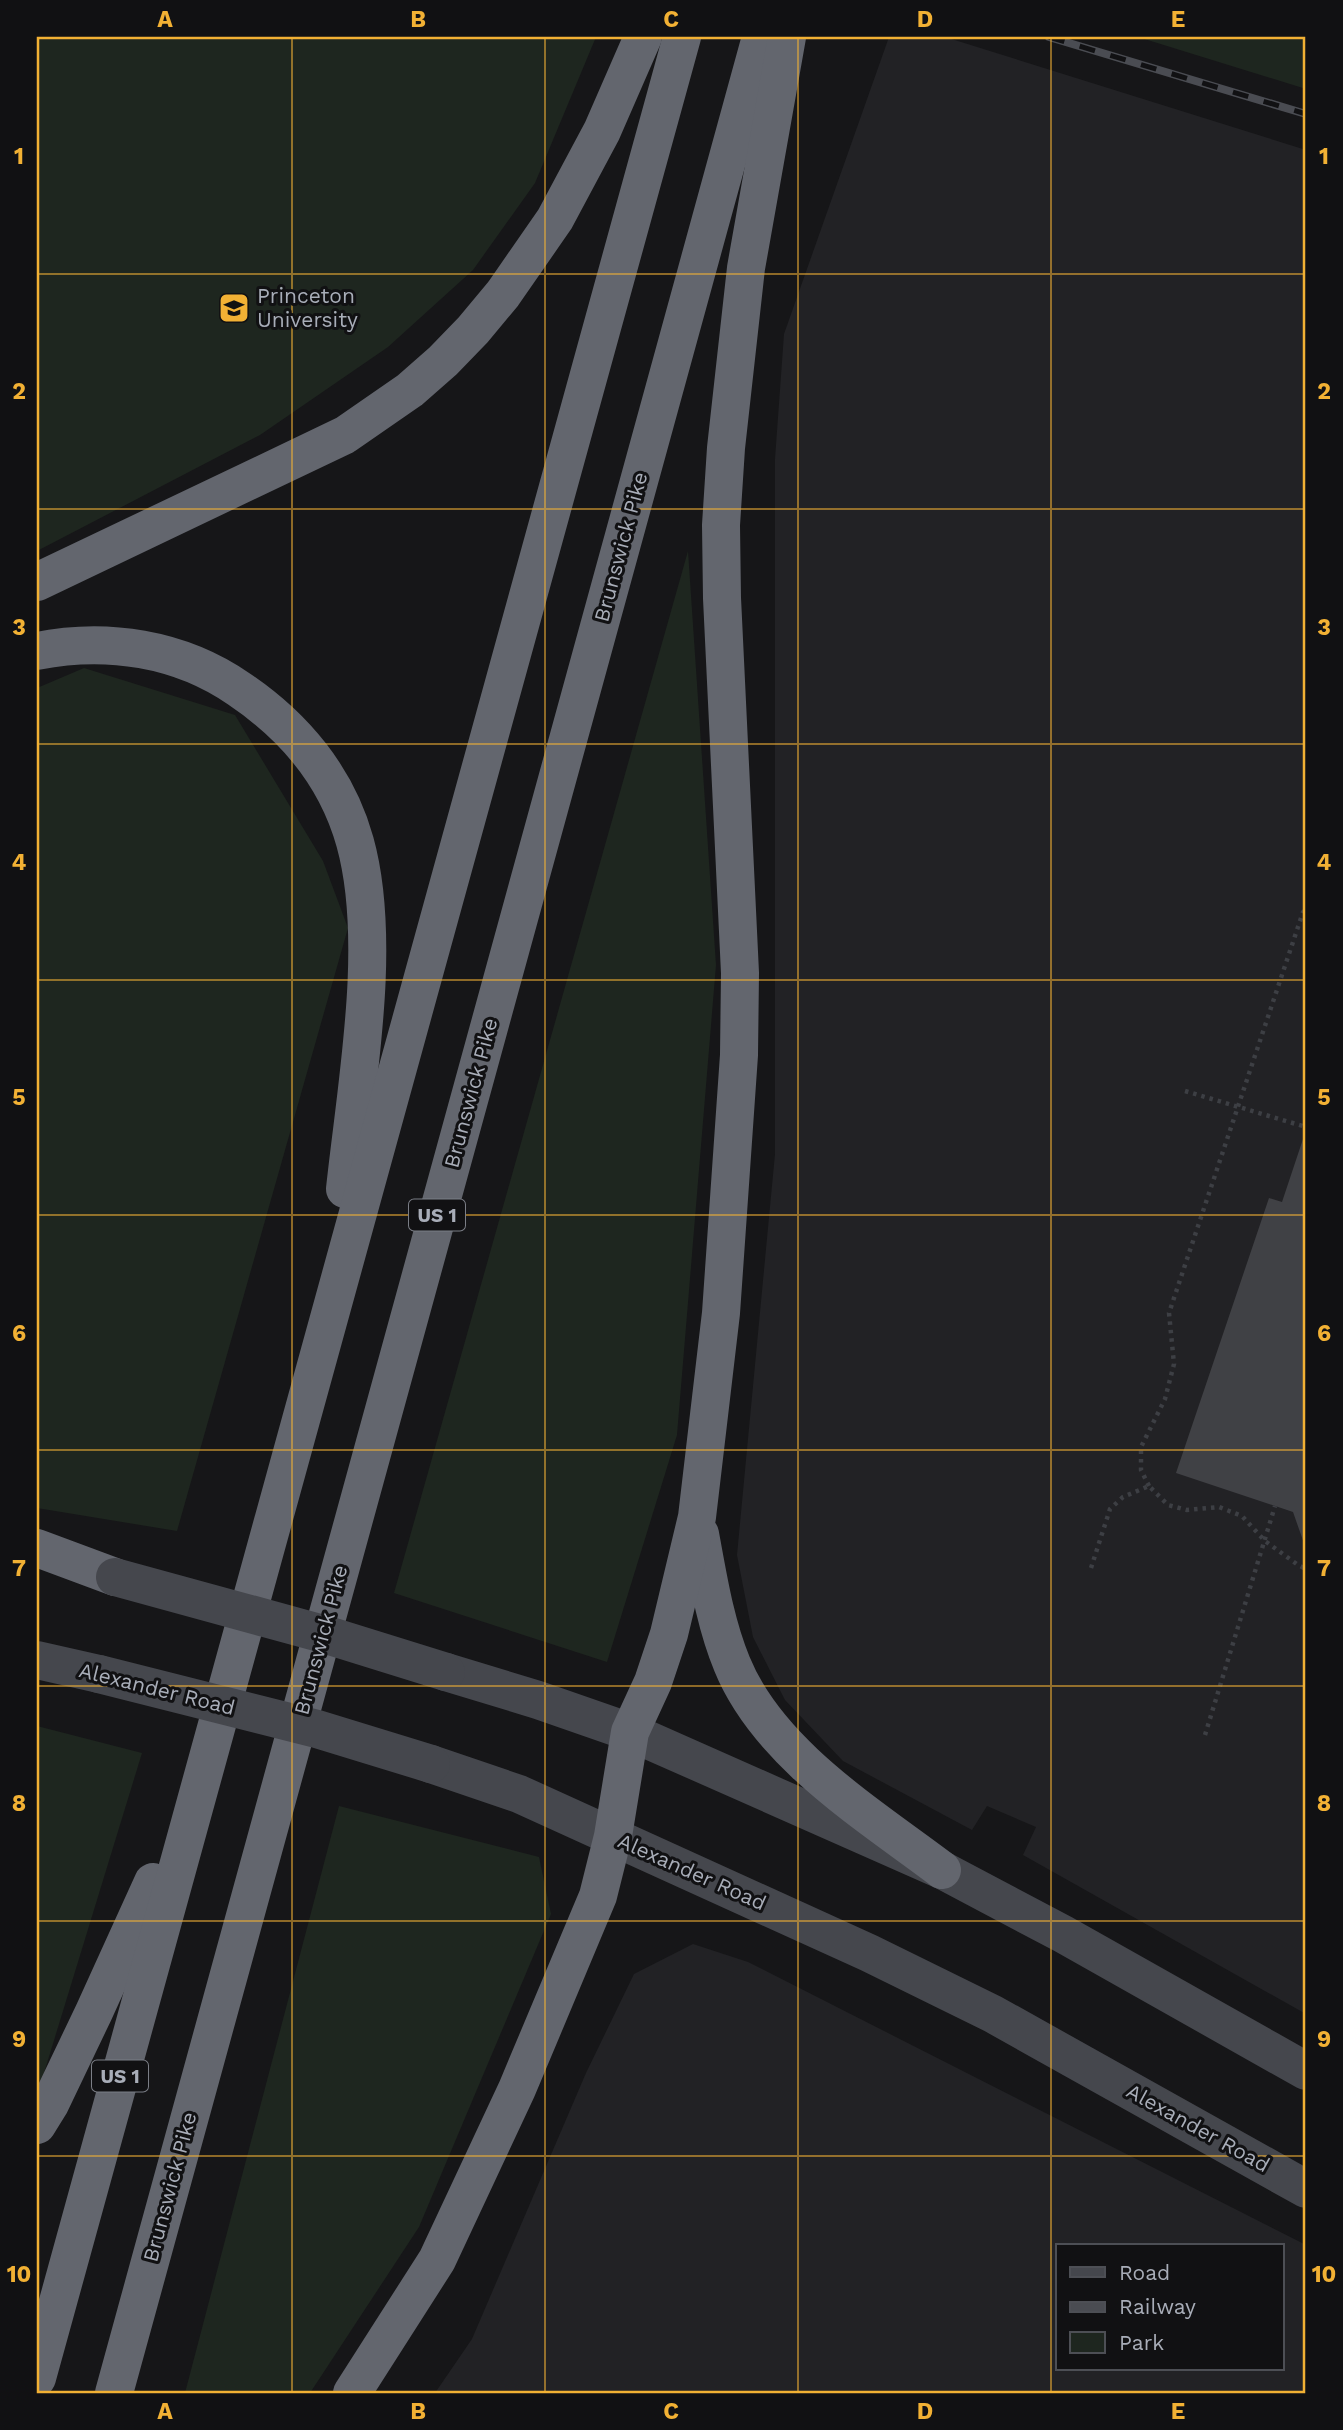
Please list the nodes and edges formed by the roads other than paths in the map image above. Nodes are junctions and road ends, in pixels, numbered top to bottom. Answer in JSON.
{"nodes":[{"id":1,"x":643,"y":37,"type":"edge"},
{"id":2,"x":682,"y":37,"type":"edge"},
{"id":3,"x":761,"y":37,"type":"edge"},
{"id":4,"x":787,"y":37,"type":"edge"},
{"id":5,"x":37,"y":582,"type":"edge"},
{"id":6,"x":37,"y":651,"type":"edge"},
{"id":7,"x":331,"y":1307,"type":"junction"},
{"id":8,"x":697,"y":1517,"type":"junction"},
{"id":9,"x":37,"y":1548,"type":"edge"},
{"id":10,"x":37,"y":1563,"type":"edge"},
{"id":11,"x":115,"y":1577,"type":"junction"},
{"id":12,"x":37,"y":1660,"type":"edge"},
{"id":13,"x":630,"y":1732,"type":"junction"},
{"id":14,"x":202,"y":1775,"type":"junction"},
{"id":15,"x":613,"y":1836,"type":"junction"},
{"id":16,"x":942,"y":1870,"type":"junction"},
{"id":17,"x":1306,"y":2071,"type":"edge"},
{"id":18,"x":37,"y":2125,"type":"edge"},
{"id":19,"x":1306,"y":2189,"type":"edge"},
{"id":20,"x":37,"y":2378,"type":"edge"},
{"id":21,"x":114,"y":2393,"type":"edge"},
{"id":22,"x":352,"y":2393,"type":"edge"}],
"edges":[{"from":1,"to":5,"type":"highway"},
{"from":2,"to":7,"type":"highway","number":"US 1"},
{"from":3,"to":21,"type":"highway","name":"Brunswick Pike","number":"US 1"},
{"from":4,"to":8,"type":"highway"},
{"from":6,"to":7,"type":"highway"},
{"from":7,"to":14,"type":"highway","number":"US 1"},
{"from":8,"to":13,"type":"highway"},
{"from":8,"to":16,"type":"highway"},
{"from":9,"to":11,"type":"highway"},
{"from":10,"to":11,"type":"street"},
{"from":11,"to":13,"type":"street","bridge":true},
{"from":12,"to":15,"type":"street","name":"Alexander Road","bridge":true},
{"from":13,"to":15,"type":"highway"},
{"from":13,"to":16,"type":"street"},
{"from":14,"to":18,"type":"highway"},
{"from":14,"to":20,"type":"highway","number":"US 1"},
{"from":15,"to":19,"type":"street","name":"Alexander Road"},
{"from":15,"to":22,"type":"highway"},
{"from":16,"to":17,"type":"street"}]}
